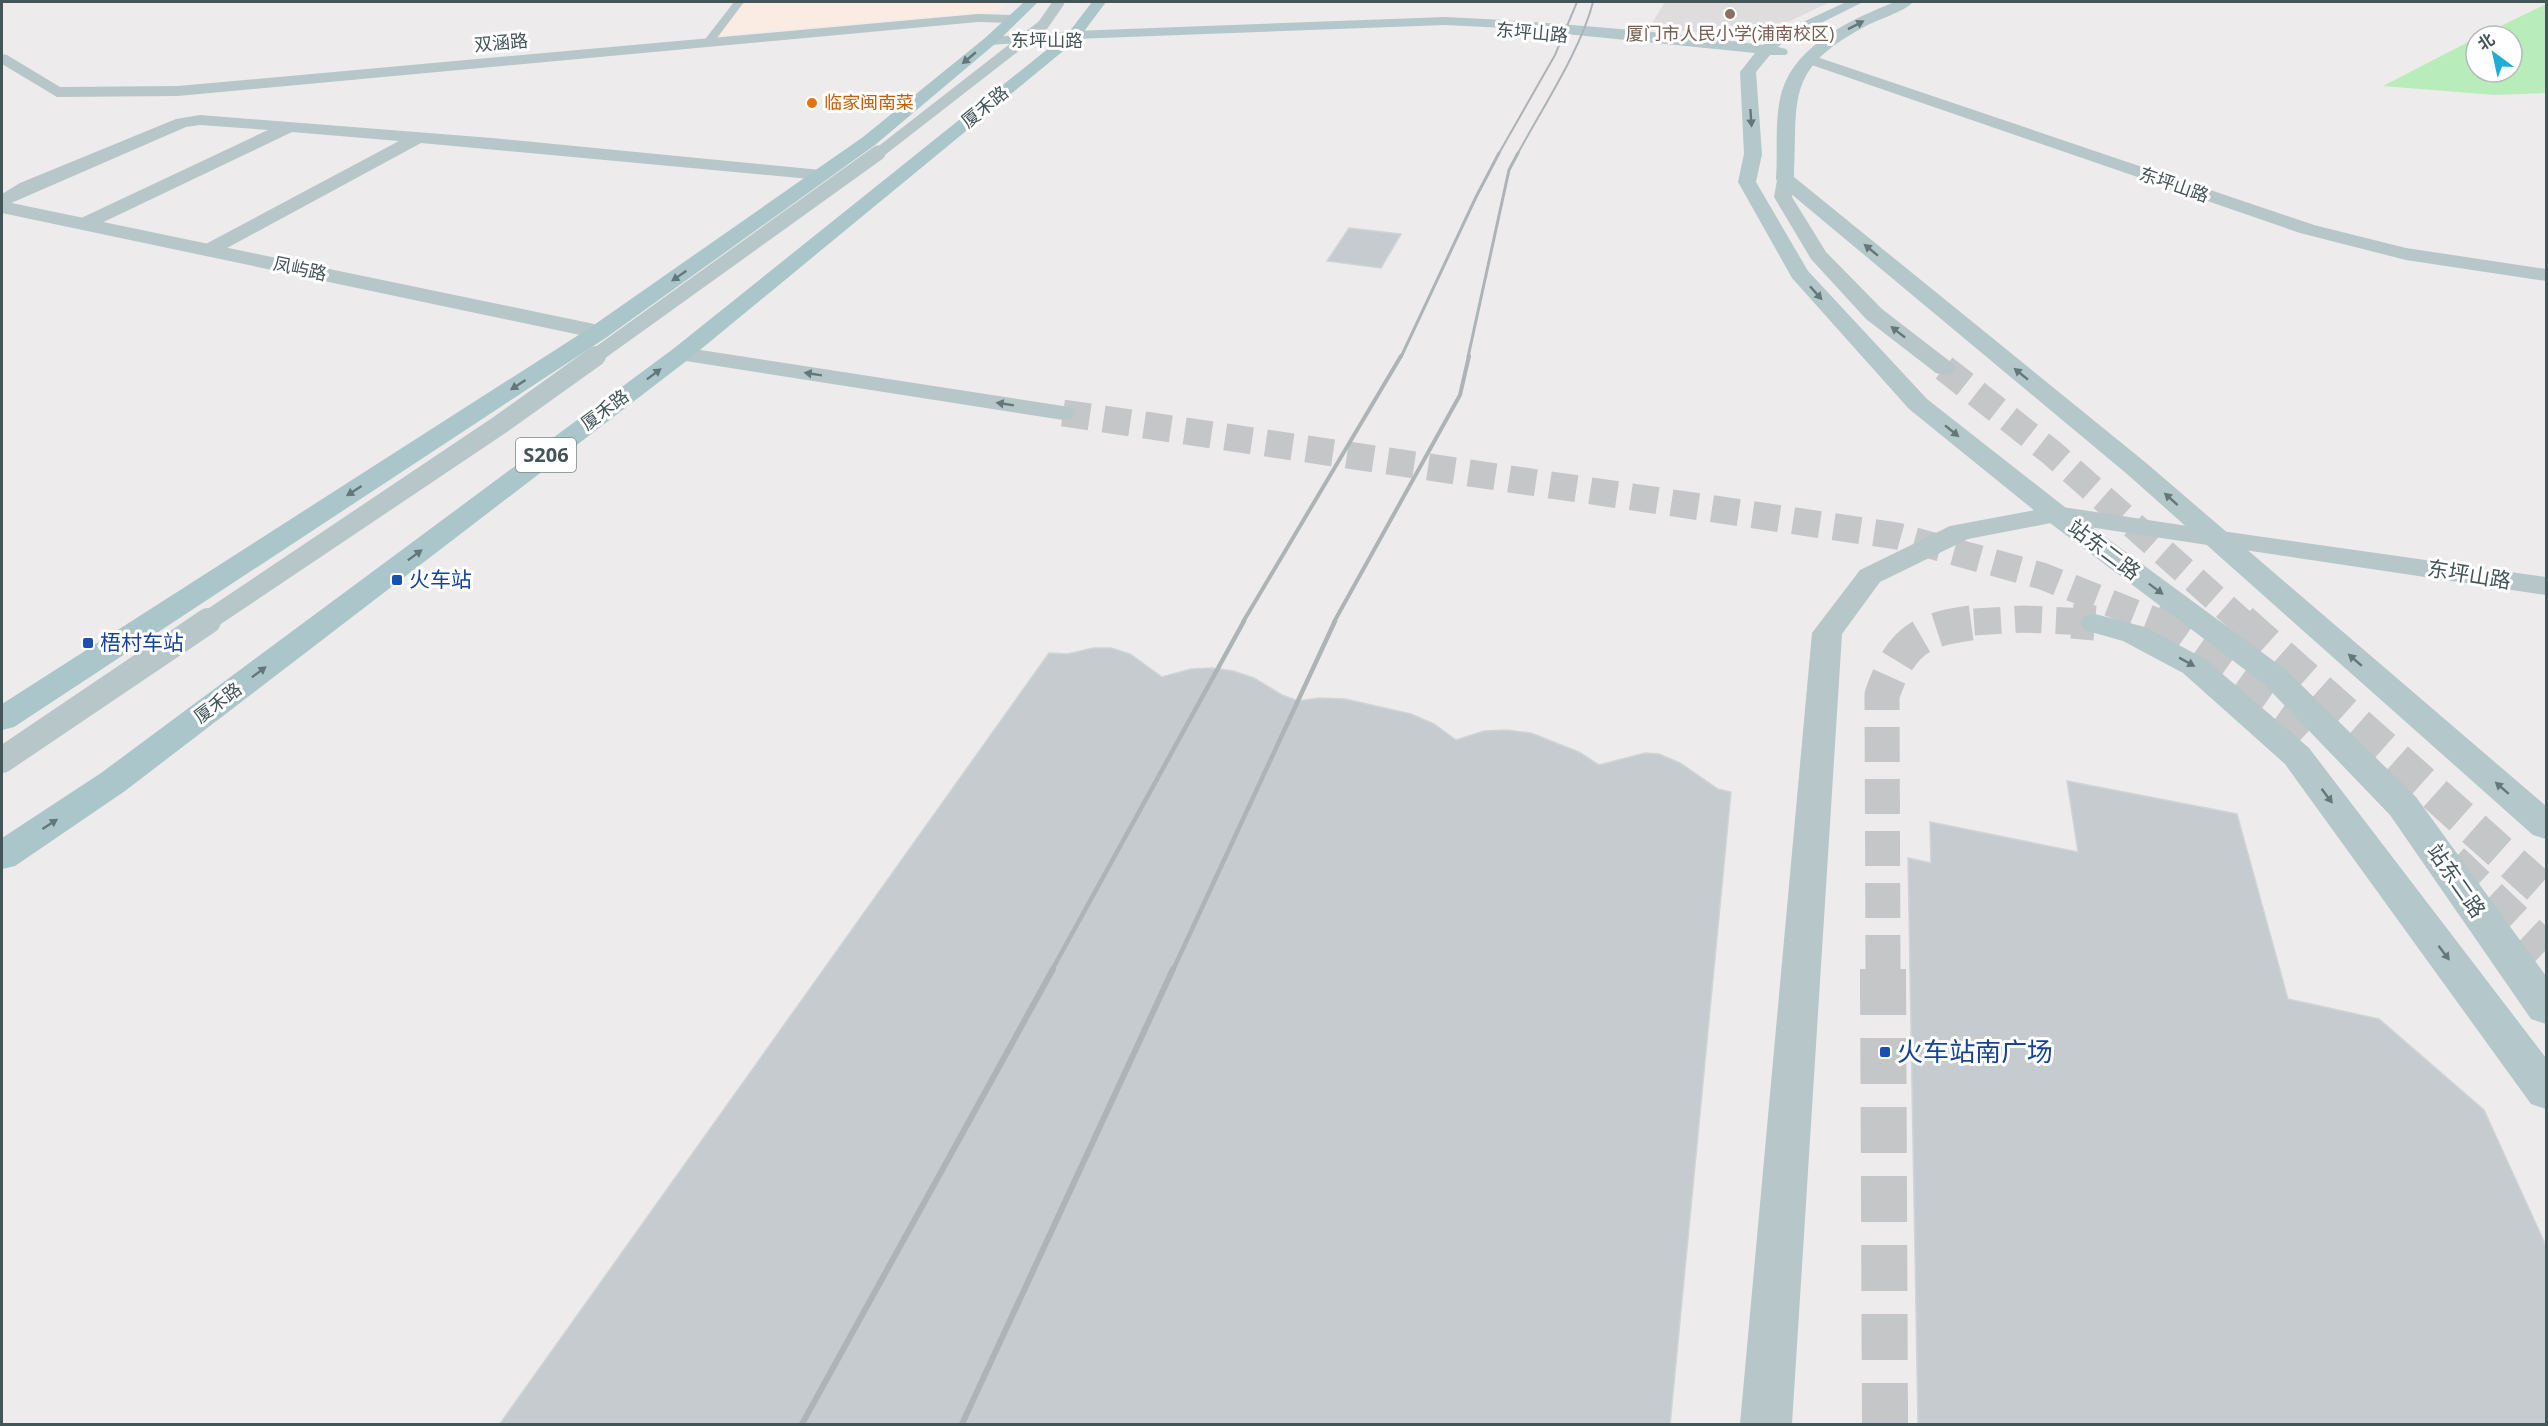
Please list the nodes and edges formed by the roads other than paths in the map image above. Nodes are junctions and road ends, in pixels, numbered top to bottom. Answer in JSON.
{"nodes":[{"id":1,"x":738,"y":2,"type":"edge"},
{"id":2,"x":1031,"y":2,"type":"edge"},
{"id":3,"x":1059,"y":2,"type":"edge"},
{"id":4,"x":1099,"y":2,"type":"edge"},
{"id":5,"x":1856,"y":2,"type":"edge"},
{"id":6,"x":1906,"y":2,"type":"edge"},
{"id":7,"x":1013,"y":19,"type":"junction"},
{"id":8,"x":1070,"y":38,"type":"junction"},
{"id":9,"x":990,"y":41,"type":"junction"},
{"id":10,"x":707,"y":44,"type":"junction"},
{"id":11,"x":1760,"y":56,"type":"junction"},
{"id":12,"x":2,"y":58,"type":"edge"},
{"id":13,"x":1809,"y":71,"type":"junction"},
{"id":14,"x":289,"y":127,"type":"junction"},
{"id":15,"x":419,"y":137,"type":"junction"},
{"id":16,"x":821,"y":175,"type":"junction"},
{"id":17,"x":1785,"y":179,"type":"junction"},
{"id":18,"x":2,"y":201,"type":"edge"},
{"id":19,"x":2,"y":207,"type":"edge"},
{"id":20,"x":84,"y":224,"type":"junction"},
{"id":21,"x":209,"y":250,"type":"junction"},
{"id":22,"x":2547,"y":275,"type":"edge"},
{"id":23,"x":599,"y":332,"type":"junction"},
{"id":24,"x":681,"y":354,"type":"junction"},
{"id":25,"x":1944,"y":368,"type":"tunnel mouth"},
{"id":26,"x":1063,"y":413,"type":"tunnel mouth"},
{"id":27,"x":2056,"y":514,"type":"junction"},
{"id":28,"x":2214,"y":538,"type":"junction"},
{"id":29,"x":2547,"y":586,"type":"edge"},
{"id":30,"x":2095,"y":623,"type":"tunnel mouth"},
{"id":31,"x":2,"y":719,"type":"edge"},
{"id":32,"x":2,"y":760,"type":"edge"},
{"id":33,"x":2547,"y":826,"type":"edge"},
{"id":34,"x":2,"y":856,"type":"edge"},
{"id":35,"x":2547,"y":1007,"type":"edge"},
{"id":36,"x":2547,"y":1091,"type":"edge"},
{"id":37,"x":1766,"y":1425,"type":"edge"}],
"edges":[{"from":1,"to":10,"type":"lane"},
{"from":2,"to":7,"type":"main road"},
{"from":3,"to":32,"type":"lane","bridge":true},
{"from":4,"to":8,"type":"main road","name":"厦禾路","number":"S206"},
{"from":5,"to":11,"type":"main road"},
{"from":13,"to":6,"type":"main road","one_way":true},
{"from":7,"to":9,"type":"main road"},
{"from":7,"to":10,"type":"street","name":"双涵路"},
{"from":8,"to":9,"type":"main road","name":"东坪山路"},
{"from":8,"to":11,"type":"main road","name":"东坪山路"},
{"from":8,"to":24,"type":"main road","name":"厦禾路","number":"S206"},
{"from":9,"to":16,"type":"main road","one_way":true},
{"from":10,"to":12,"type":"street","name":"双涵路"},
{"from":11,"to":13,"type":"main road","name":"东坪山路"},
{"from":11,"to":27,"type":"main road","name":"站东二路","one_way":true},
{"from":13,"to":17,"type":"main road"},
{"from":13,"to":22,"type":"street","name":"东坪山路"},
{"from":14,"to":15,"type":"street"},
{"from":14,"to":18,"type":"street"},
{"from":14,"to":20,"type":"street"},
{"from":15,"to":16,"type":"street"},
{"from":15,"to":21,"type":"street"},
{"from":16,"to":23,"type":"main road","one_way":true},
{"from":25,"to":17,"type":"street","one_way":true},
{"from":28,"to":17,"type":"main road","one_way":true},
{"from":19,"to":20,"type":"street","name":"凤屿路"},
{"from":20,"to":21,"type":"street","name":"凤屿路"},
{"from":21,"to":23,"type":"street","name":"凤屿路"},
{"from":23,"to":31,"type":"main road","one_way":true},
{"from":26,"to":24,"type":"street","one_way":true},
{"from":34,"to":24,"type":"main road","name":"厦禾路","number":"S206","one_way":true},
{"from":27,"to":28,"type":"street","name":"东坪山路"},
{"from":27,"to":35,"type":"main road","name":"站东二路","one_way":true},
{"from":27,"to":37,"type":"street","name":"东坪山路"},
{"from":28,"to":29,"type":"street","name":"东坪山路"},
{"from":33,"to":28,"type":"main road","one_way":true},
{"from":30,"to":36,"type":"main road","one_way":true}]}
